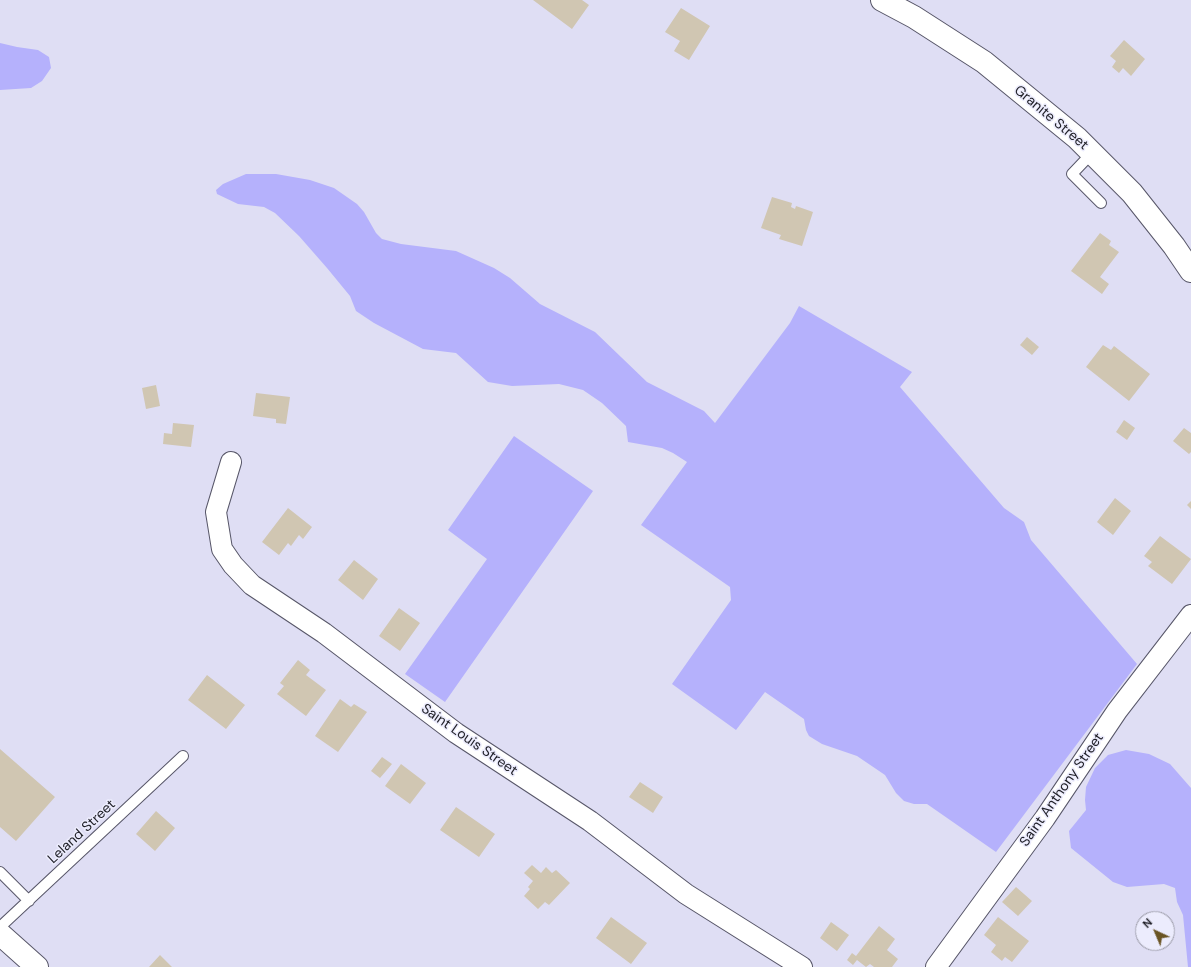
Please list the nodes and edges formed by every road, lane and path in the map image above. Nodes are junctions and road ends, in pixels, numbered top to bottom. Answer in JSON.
{"nodes":[{"id":1,"x":882,"y":0,"type":"edge"},
{"id":2,"x":1092,"y":153,"type":"junction"},
{"id":3,"x":1101,"y":203,"type":"dead end"},
{"id":4,"x":1191,"y":270,"type":"edge"},
{"id":5,"x":231,"y":462,"type":"dead end"},
{"id":6,"x":1191,"y":615,"type":"edge"},
{"id":7,"x":183,"y":756,"type":"dead end"},
{"id":8,"x":0,"y":872,"type":"edge"},
{"id":9,"x":29,"y":900,"type":"junction"},
{"id":10,"x":0,"y":927,"type":"edge"},
{"id":11,"x":0,"y":934,"type":"edge"},
{"id":12,"x":37,"y":967,"type":"edge"},
{"id":13,"x":802,"y":967,"type":"edge"},
{"id":14,"x":936,"y":967,"type":"edge"}],
"edges":[{"from":1,"to":2,"type":"street","name":"Granite Street"},
{"from":2,"to":3,"type":"lane"},
{"from":2,"to":4,"type":"street","name":"Granite Street"},
{"from":5,"to":13,"type":"street","name":"Saint Louis Street"},
{"from":6,"to":14,"type":"street","name":"Saint Anthony Street"},
{"from":7,"to":9,"type":"lane","name":"Leland Street"},
{"from":8,"to":9,"type":"lane"},
{"from":9,"to":10,"type":"lane","name":"Leland Street"},
{"from":11,"to":12,"type":"street"}]}
